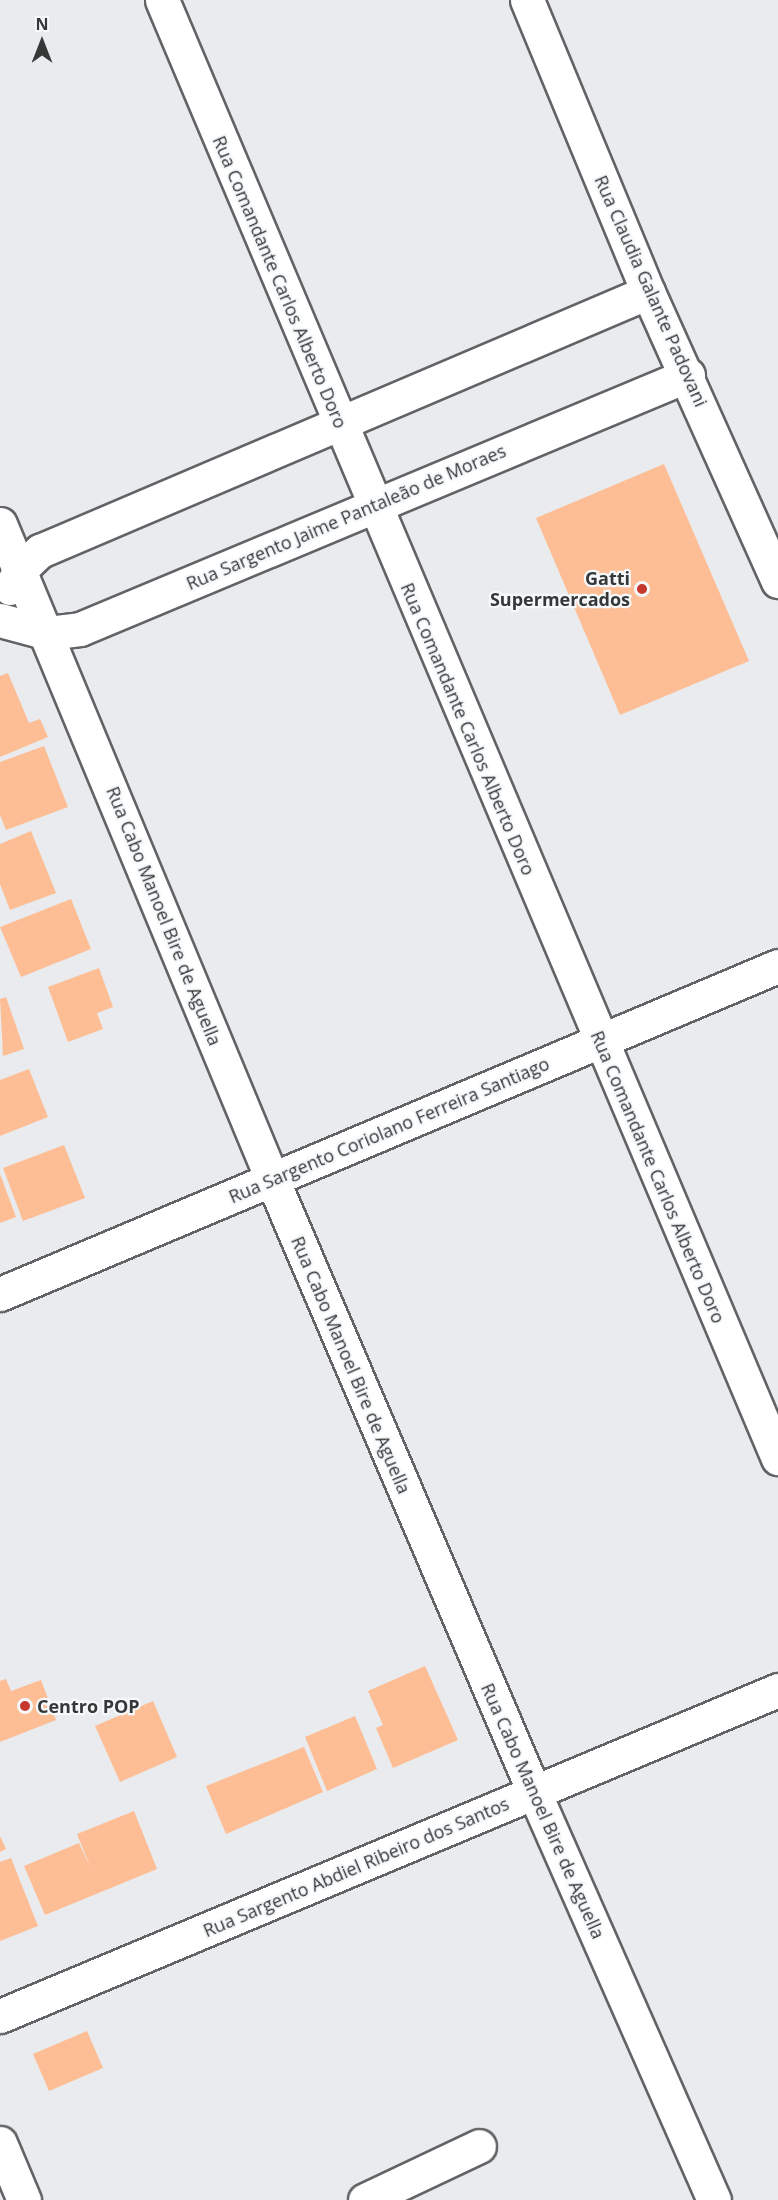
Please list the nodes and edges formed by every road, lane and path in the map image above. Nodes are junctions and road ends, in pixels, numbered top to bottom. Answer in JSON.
{"nodes":[{"id":1,"x":162,"y":0,"type":"edge"},
{"id":2,"x":527,"y":0,"type":"edge"},
{"id":3,"x":648,"y":292,"type":"junction"},
{"id":4,"x":688,"y":375,"type":"junction"},
{"id":5,"x":340,"y":425,"type":"junction"},
{"id":6,"x":373,"y":504,"type":"junction"},
{"id":7,"x":0,"y":524,"type":"edge"},
{"id":8,"x":20,"y":570,"type":"junction"},
{"id":9,"x":778,"y":581,"type":"edge"},
{"id":10,"x":0,"y":608,"type":"edge"},
{"id":11,"x":0,"y":620,"type":"edge"},
{"id":12,"x":48,"y":633,"type":"junction"},
{"id":13,"x":778,"y":966,"type":"edge"},
{"id":14,"x":600,"y":1041,"type":"junction"},
{"id":15,"x":272,"y":1179,"type":"junction"},
{"id":16,"x":0,"y":1294,"type":"edge"},
{"id":17,"x":778,"y":1458,"type":"edge"},
{"id":18,"x":778,"y":1690,"type":"edge"},
{"id":19,"x":534,"y":1792,"type":"junction"},
{"id":20,"x":0,"y":2016,"type":"edge"},
{"id":21,"x":0,"y":2143,"type":"edge"},
{"id":22,"x":479,"y":2146,"type":"dead end"},
{"id":23,"x":24,"y":2200,"type":"edge"},
{"id":24,"x":365,"y":2200,"type":"edge"},
{"id":25,"x":714,"y":2200,"type":"edge"}],
"edges":[{"from":1,"to":5,"type":"street","name":"Rua Comandante Carlos Alberto Doro"},
{"from":2,"to":3,"type":"street","name":"Rua Claudia Galante Padovani"},
{"from":3,"to":4,"type":"street","name":"Rua Claudia Galante Padovani"},
{"from":3,"to":5,"type":"street"},
{"from":4,"to":6,"type":"street","name":"Rua Sargento Jaime Pantaleão de Moraes"},
{"from":4,"to":9,"type":"street","name":"Rua Claudia Galante Padovani"},
{"from":5,"to":6,"type":"street","name":"Rua Comandante Carlos Alberto Doro"},
{"from":5,"to":8,"type":"street"},
{"from":6,"to":12,"type":"street","name":"Rua Sargento Jaime Pantaleão de Moraes"},
{"from":6,"to":14,"type":"street","name":"Rua Comandante Carlos Alberto Doro"},
{"from":7,"to":8,"type":"street","name":"Rua Cabo Manoel Bire de Aguella"},
{"from":8,"to":10,"type":"street"},
{"from":8,"to":12,"type":"street","name":"Rua Cabo Manoel Bire de Aguella"},
{"from":11,"to":12,"type":"street","name":"Rua Sargento Jaime Pantaleão de Moraes"},
{"from":12,"to":15,"type":"street","name":"Rua Cabo Manoel Bire de Aguella"},
{"from":13,"to":14,"type":"street","name":"Rua Sargento Coriolano Ferreira Santiago"},
{"from":14,"to":15,"type":"street","name":"Rua Sargento Coriolano Ferreira Santiago"},
{"from":14,"to":17,"type":"street","name":"Rua Comandante Carlos Alberto Doro"},
{"from":15,"to":16,"type":"street","name":"Rua Sargento Coriolano Ferreira Santiago"},
{"from":15,"to":19,"type":"street","name":"Rua Cabo Manoel Bire de Aguella"},
{"from":18,"to":19,"type":"street","name":"Rua Sargento Abdiel Ribeiro dos Santos"},
{"from":19,"to":20,"type":"street","name":"Rua Sargento Abdiel Ribeiro dos Santos"},
{"from":19,"to":25,"type":"street","name":"Rua Cabo Manoel Bire de Aguella"},
{"from":21,"to":23,"type":"street"},
{"from":22,"to":24,"type":"street"}]}
